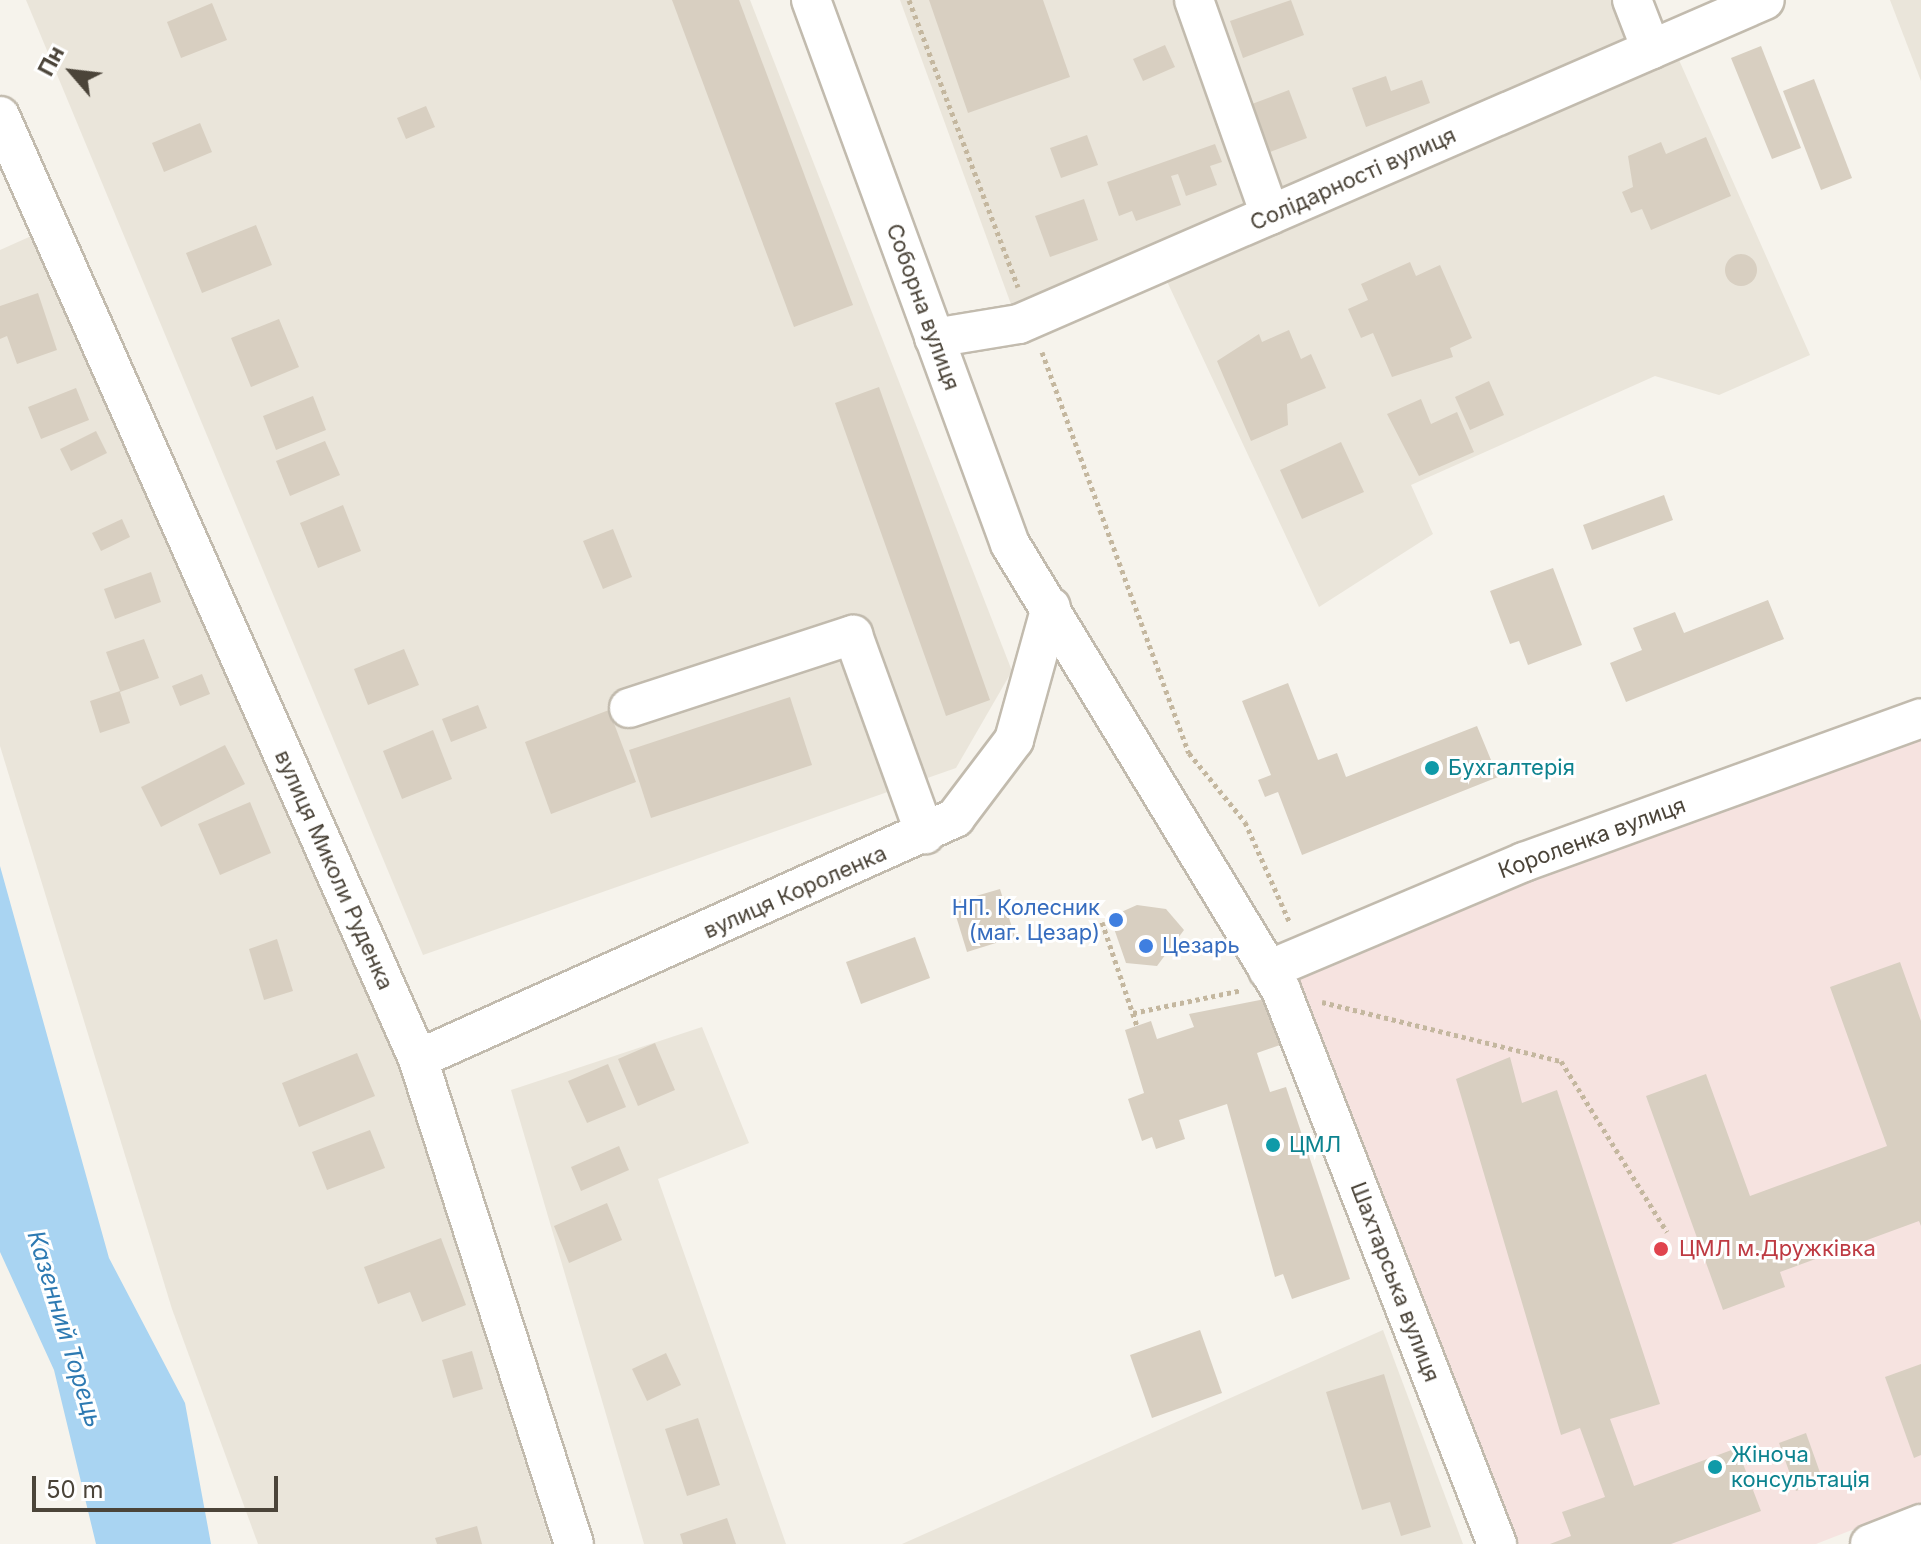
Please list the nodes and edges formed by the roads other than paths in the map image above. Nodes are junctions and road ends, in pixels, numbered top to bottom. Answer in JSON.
{"nodes":[{"id":1,"x":811,"y":0,"type":"edge"},
{"id":2,"x":1194,"y":0,"type":"edge"},
{"id":3,"x":1632,"y":0,"type":"edge"},
{"id":4,"x":1765,"y":0,"type":"edge"},
{"id":5,"x":1651,"y":49,"type":"junction"},
{"id":6,"x":0,"y":116,"type":"edge"},
{"id":7,"x":0,"y":177,"type":"edge"},
{"id":8,"x":44,"y":215,"type":"junction"},
{"id":9,"x":1270,"y":215,"type":"junction"},
{"id":10,"x":934,"y":338,"type":"junction"},
{"id":11,"x":1051,"y":607,"type":"junction"},
{"id":12,"x":629,"y":708,"type":"dead end"},
{"id":13,"x":1921,"y":718,"type":"edge"},
{"id":14,"x":925,"y":834,"type":"junction"},
{"id":15,"x":1275,"y":980,"type":"junction"},
{"id":16,"x":418,"y":1059,"type":"junction"},
{"id":17,"x":1921,"y":1524,"type":"edge"},
{"id":18,"x":574,"y":1544,"type":"edge"},
{"id":19,"x":1497,"y":1544,"type":"edge"},
{"id":20,"x":1870,"y":1544,"type":"edge"}],
"edges":[{"from":1,"to":10,"type":"street","name":"Соборна вулиця"},
{"from":2,"to":9,"type":"street"},
{"from":3,"to":5,"type":"street"},
{"from":4,"to":5,"type":"street","name":"Солідарності вулиця"},
{"from":5,"to":9,"type":"street","name":"Солідарності вулиця"},
{"from":6,"to":8,"type":"street","name":"вулиця Миколи Руденка"},
{"from":7,"to":8,"type":"street","name":"вулиця Миколи Руденка"},
{"from":8,"to":16,"type":"street","name":"вулиця Миколи Руденка"},
{"from":9,"to":10,"type":"street","name":"Солідарності вулиця"},
{"from":10,"to":11,"type":"street","name":"Соборна вулиця"},
{"from":11,"to":14,"type":"street","name":"вулиця Короленка"},
{"from":11,"to":15,"type":"street","name":"Шахтарська вулиця"},
{"from":12,"to":14,"type":"street"},
{"from":13,"to":15,"type":"street","name":"Короленка вулиця"},
{"from":14,"to":16,"type":"street","name":"вулиця Короленка"},
{"from":15,"to":19,"type":"street","name":"Шахтарська вулиця"},
{"from":16,"to":18,"type":"street","name":"вулиця Миколи Руденка"},
{"from":17,"to":20,"type":"street"}]}
